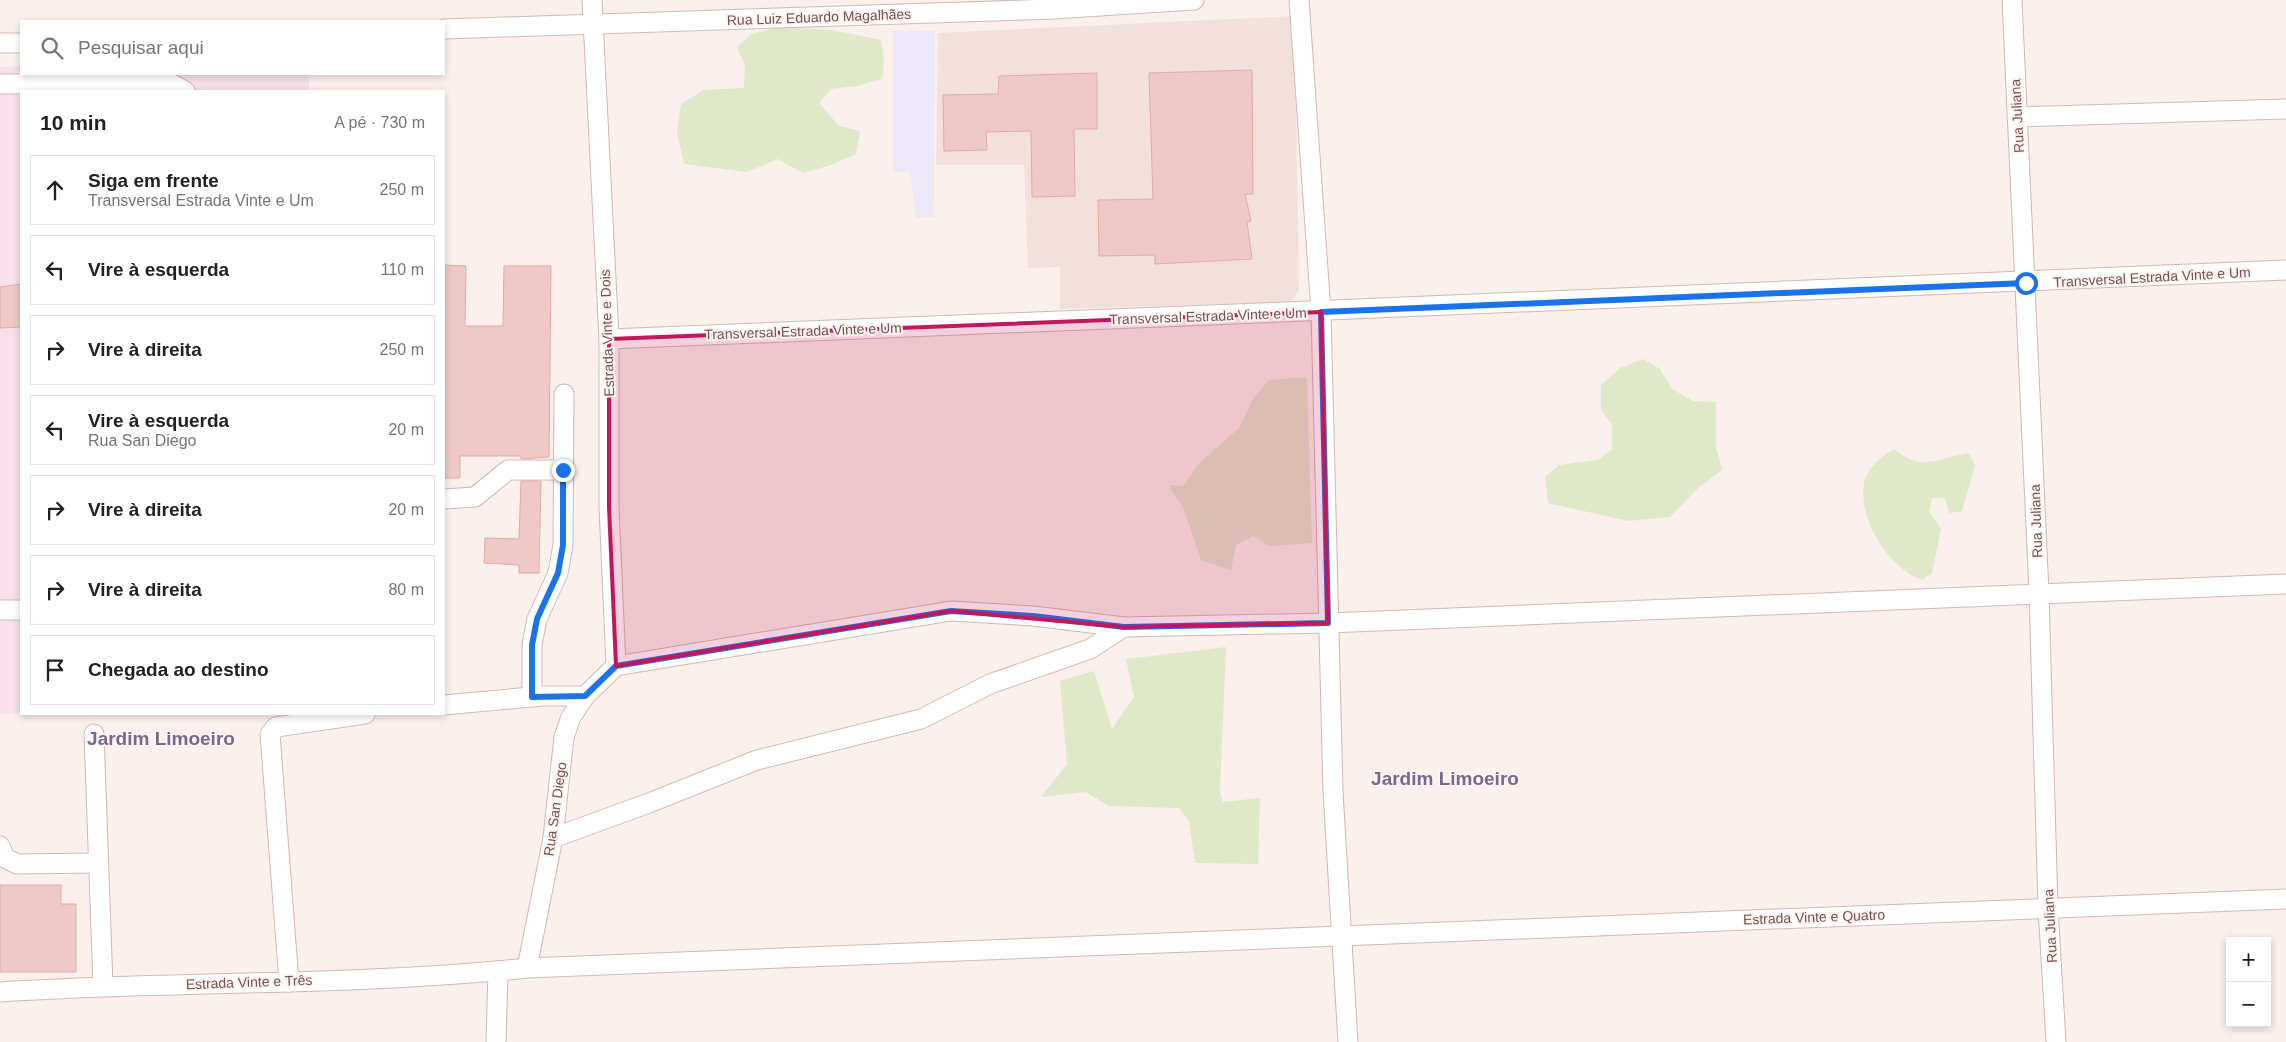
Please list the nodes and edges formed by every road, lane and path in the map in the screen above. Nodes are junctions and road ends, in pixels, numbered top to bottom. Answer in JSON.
{"nodes":[{"id":1,"x":592,"y":0,"type":"edge"},
{"id":2,"x":1194,"y":0,"type":"edge"},
{"id":3,"x":1299,"y":0,"type":"edge"},
{"id":4,"x":2012,"y":0,"type":"edge"},
{"id":5,"x":593,"y":24,"type":"junction"},
{"id":6,"x":445,"y":28,"type":"edge"},
{"id":7,"x":0,"y":43,"type":"edge"},
{"id":8,"x":20,"y":43,"type":"edge"},
{"id":9,"x":0,"y":84,"type":"edge"},
{"id":10,"x":184,"y":90,"type":"edge"},
{"id":11,"x":2286,"y":109,"type":"edge"},
{"id":12,"x":2017,"y":117,"type":"junction"},
{"id":13,"x":2286,"y":270,"type":"edge"},
{"id":14,"x":2026,"y":283,"type":"junction"},
{"id":15,"x":1321,"y":312,"type":"junction"},
{"id":16,"x":609,"y":339,"type":"junction"},
{"id":17,"x":564,"y":394,"type":"dead end"},
{"id":18,"x":563,"y":470,"type":"junction"},
{"id":19,"x":445,"y":499,"type":"edge"},
{"id":20,"x":2286,"y":584,"type":"edge"},
{"id":21,"x":2038,"y":593,"type":"junction"},
{"id":22,"x":0,"y":610,"type":"edge"},
{"id":23,"x":20,"y":610,"type":"edge"},
{"id":24,"x":1328,"y":623,"type":"junction"},
{"id":25,"x":1124,"y":627,"type":"junction"},
{"id":26,"x":616,"y":666,"type":"junction"},
{"id":27,"x":585,"y":696,"type":"junction"},
{"id":28,"x":532,"y":697,"type":"junction"},
{"id":29,"x":445,"y":705,"type":"edge"},
{"id":30,"x":358,"y":715,"type":"edge"},
{"id":31,"x":94,"y":734,"type":"dead end"},
{"id":32,"x":553,"y":838,"type":"junction"},
{"id":33,"x":0,"y":846,"type":"edge"},
{"id":34,"x":97,"y":863,"type":"junction"},
{"id":35,"x":2286,"y":899,"type":"edge"},
{"id":36,"x":2048,"y":908,"type":"junction"},
{"id":37,"x":1342,"y":936,"type":"junction"},
{"id":38,"x":527,"y":968,"type":"junction"},
{"id":39,"x":498,"y":971,"type":"junction"},
{"id":40,"x":289,"y":982,"type":"junction"},
{"id":41,"x":102,"y":986,"type":"junction"},
{"id":42,"x":0,"y":992,"type":"edge"},
{"id":43,"x":496,"y":1042,"type":"edge"},
{"id":44,"x":1348,"y":1042,"type":"edge"},
{"id":45,"x":2056,"y":1042,"type":"edge"}],
"edges":[{"from":1,"to":5,"type":"street","name":"Estrada Vinte e Dois"},
{"from":2,"to":5,"type":"street","name":"Rua Luiz Eduardo Magalhães"},
{"from":3,"to":15,"type":"street"},
{"from":4,"to":12,"type":"street","name":"Rua Juliana"},
{"from":5,"to":6,"type":"street","name":"Rua Luiz Eduardo Magalhães"},
{"from":5,"to":16,"type":"street","name":"Estrada Vinte e Dois"},
{"from":7,"to":8,"type":"street"},
{"from":9,"to":10,"type":"street"},
{"from":11,"to":12,"type":"street"},
{"from":12,"to":14,"type":"street","name":"Rua Juliana"},
{"from":13,"to":14,"type":"street","name":"Transversal Estrada Vinte e Um"},
{"from":14,"to":15,"type":"street","name":"Transversal Estrada Vinte e Um"},
{"from":14,"to":21,"type":"street","name":"Rua Juliana"},
{"from":15,"to":16,"type":"street","name":"Transversal Estrada Vinte e Um"},
{"from":15,"to":24,"type":"street"},
{"from":16,"to":26,"type":"street","name":"Estrada Vinte e Dois"},
{"from":17,"to":18,"type":"street"},
{"from":18,"to":19,"type":"street"},
{"from":18,"to":28,"type":"street"},
{"from":20,"to":21,"type":"street"},
{"from":21,"to":24,"type":"street"},
{"from":21,"to":36,"type":"street","name":"Rua Juliana"},
{"from":22,"to":23,"type":"street"},
{"from":24,"to":25,"type":"street"},
{"from":24,"to":37,"type":"street"},
{"from":25,"to":26,"type":"street"},
{"from":25,"to":32,"type":"street"},
{"from":26,"to":27,"type":"street","name":"Rua San Diego"},
{"from":27,"to":28,"type":"street"},
{"from":27,"to":32,"type":"street","name":"Rua San Diego"},
{"from":28,"to":29,"type":"street"},
{"from":30,"to":40,"type":"street"},
{"from":31,"to":34,"type":"street"},
{"from":32,"to":38,"type":"street","name":"Rua San Diego"},
{"from":33,"to":34,"type":"street"},
{"from":34,"to":41,"type":"street"},
{"from":35,"to":36,"type":"street","name":"Estrada Vinte e Quatro"},
{"from":36,"to":37,"type":"street","name":"Estrada Vinte e Quatro"},
{"from":36,"to":45,"type":"street","name":"Rua Juliana"},
{"from":37,"to":38,"type":"street","name":"Estrada Vinte e Quatro"},
{"from":37,"to":44,"type":"street"},
{"from":38,"to":39,"type":"street","name":"Estrada Vinte e Três"},
{"from":39,"to":40,"type":"street","name":"Estrada Vinte e Três"},
{"from":39,"to":43,"type":"street"},
{"from":40,"to":41,"type":"street","name":"Estrada Vinte e Três"},
{"from":41,"to":42,"type":"street","name":"Estrada Vinte e Três"}]}
